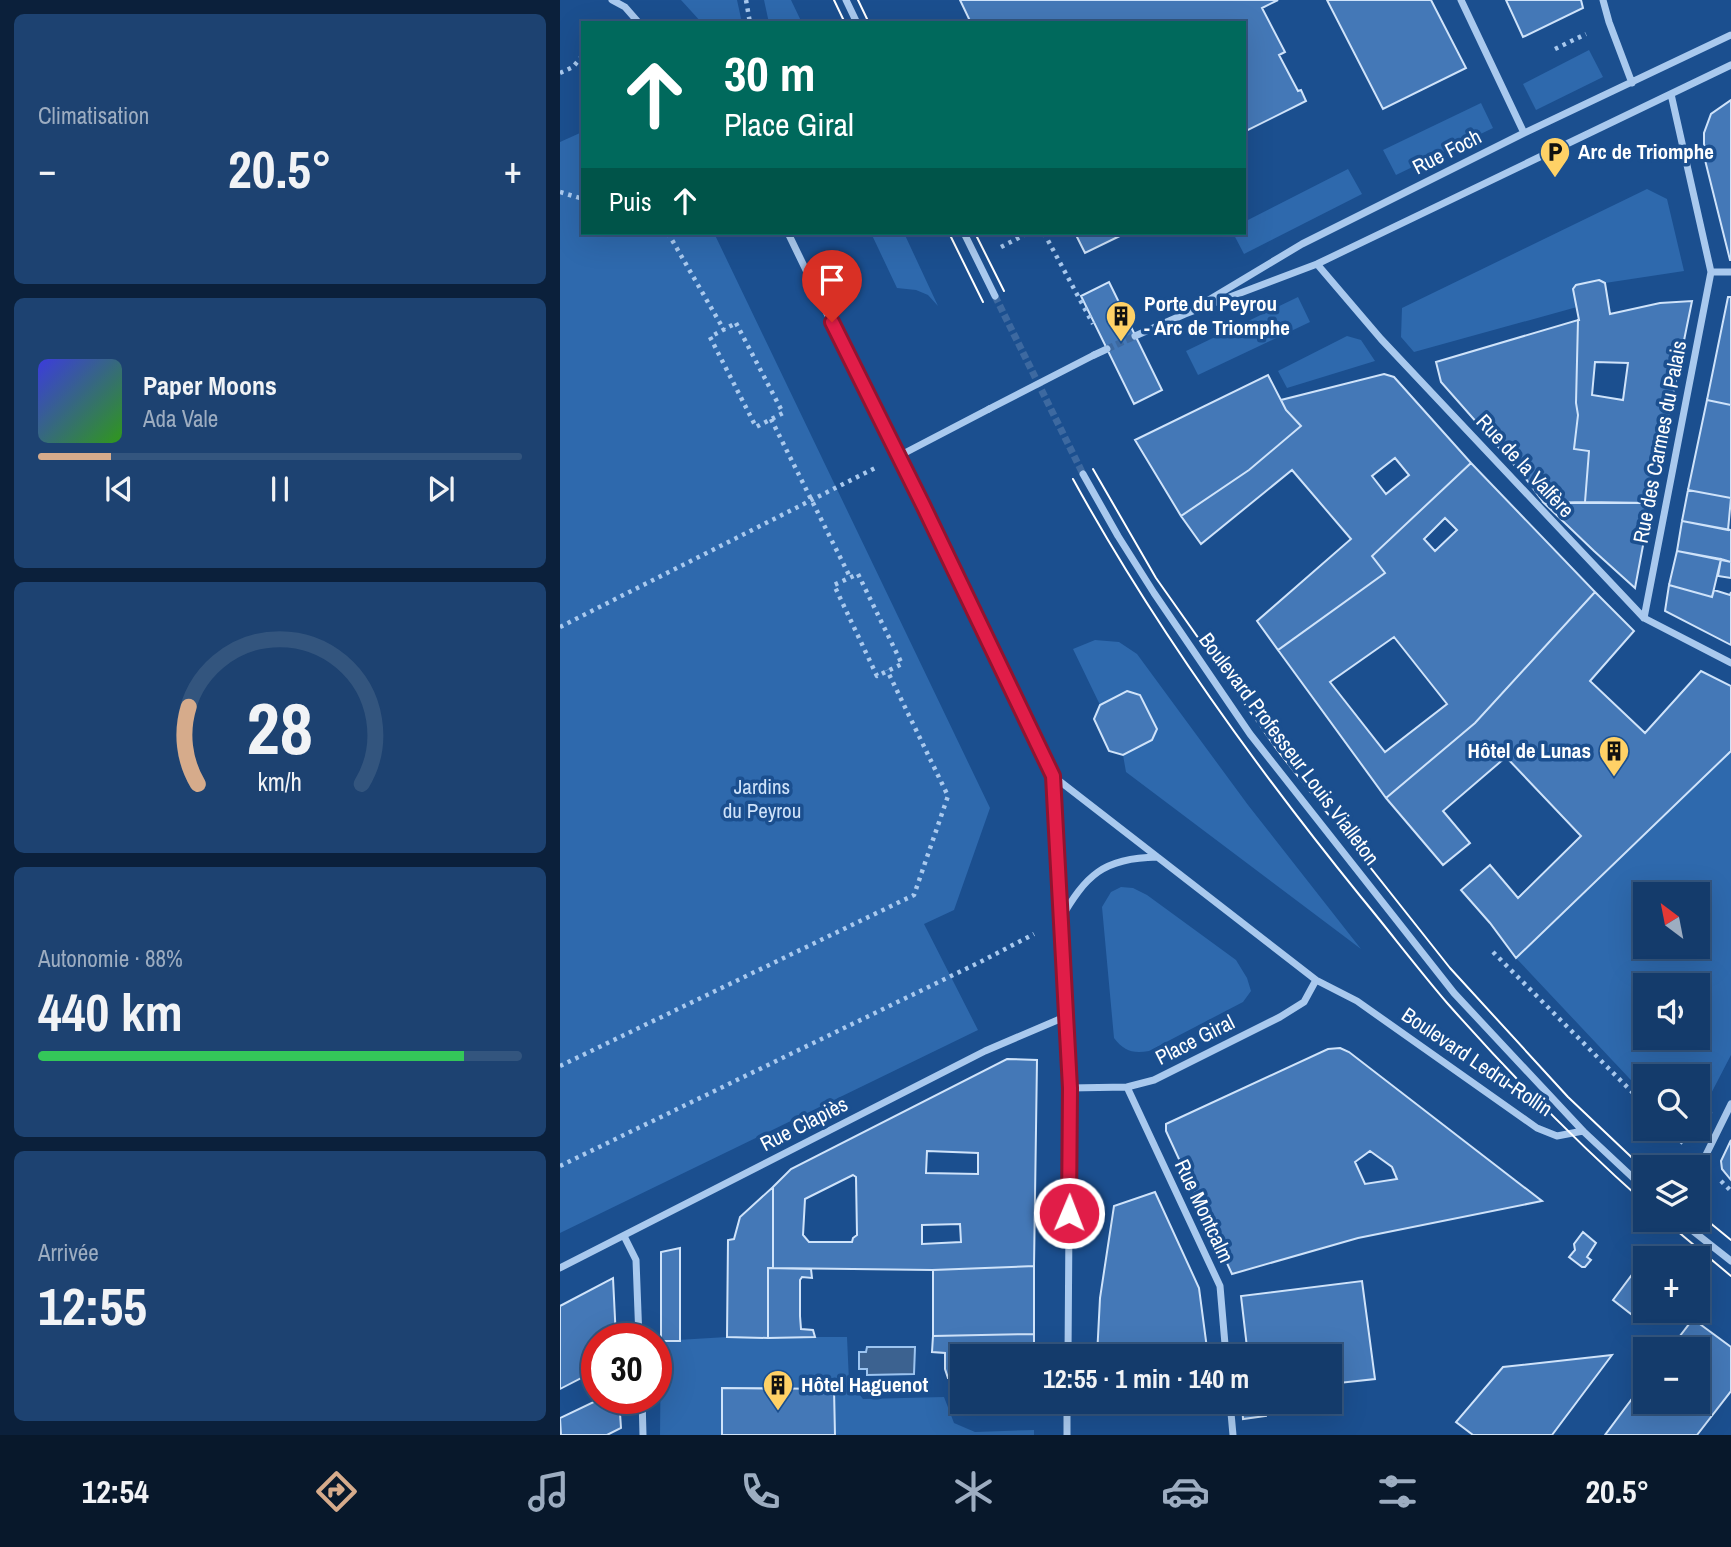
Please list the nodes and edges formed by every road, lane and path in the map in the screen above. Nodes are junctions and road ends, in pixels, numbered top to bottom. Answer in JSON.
{"nodes":[{"id":1,"x":612,"y":0,"type":"edge"},
{"id":2,"x":746,"y":0,"type":"edge"},
{"id":3,"x":846,"y":0,"type":"edge"},
{"id":4,"x":1461,"y":0,"type":"edge"},
{"id":5,"x":1603,"y":0,"type":"edge"},
{"id":6,"x":637,"y":21,"type":"edge"},
{"id":7,"x":750,"y":21,"type":"edge"},
{"id":8,"x":856,"y":21,"type":"edge"},
{"id":9,"x":1589,"y":33,"type":"dead end"},
{"id":10,"x":1731,"y":35,"type":"edge"},
{"id":11,"x":1555,"y":48,"type":"dead end"},
{"id":12,"x":581,"y":57,"type":"edge"},
{"id":13,"x":1731,"y":65,"type":"edge"},
{"id":14,"x":560,"y":73,"type":"edge"},
{"id":15,"x":1632,"y":83,"type":"junction"},
{"id":16,"x":1671,"y":94,"type":"junction"},
{"id":17,"x":1524,"y":133,"type":"junction"},
{"id":18,"x":560,"y":192,"type":"edge"},
{"id":19,"x":581,"y":197,"type":"edge"},
{"id":20,"x":669,"y":235,"type":"edge"},
{"id":21,"x":789,"y":235,"type":"edge"},
{"id":22,"x":965,"y":235,"type":"edge"},
{"id":23,"x":1045,"y":235,"type":"edge"},
{"id":24,"x":1317,"y":264,"type":"junction"},
{"id":25,"x":1711,"y":272,"type":"junction"},
{"id":26,"x":1731,"y":272,"type":"edge"},
{"id":27,"x":995,"y":296,"type":"tunnel mouth"},
{"id":28,"x":1185,"y":314,"type":"junction"},
{"id":29,"x":724,"y":330,"type":"junction"},
{"id":30,"x":1135,"y":336,"type":"tunnel mouth"},
{"id":31,"x":1107,"y":349,"type":"joint"},
{"id":32,"x":771,"y":419,"type":"junction"},
{"id":33,"x":897,"y":457,"type":"junction"},
{"id":34,"x":1083,"y":474,"type":"tunnel mouth"},
{"id":35,"x":860,"y":476,"type":"dead end"},
{"id":36,"x":810,"y":499,"type":"junction"},
{"id":37,"x":850,"y":577,"type":"junction"},
{"id":38,"x":1644,"y":618,"type":"junction"},
{"id":39,"x":560,"y":627,"type":"edge"},
{"id":40,"x":1731,"y":663,"type":"edge"},
{"id":41,"x":887,"y":670,"type":"junction"},
{"id":42,"x":1053,"y":776,"type":"junction"},
{"id":43,"x":1158,"y":857,"type":"junction"},
{"id":44,"x":1060,"y":920,"type":"junction"},
{"id":45,"x":1408,"y":934,"type":"joint"},
{"id":46,"x":1493,"y":952,"type":"dead end"},
{"id":47,"x":1316,"y":980,"type":"junction"},
{"id":48,"x":1067,"y":1016,"type":"junction"},
{"id":49,"x":560,"y":1066,"type":"edge"},
{"id":50,"x":1127,"y":1087,"type":"junction"},
{"id":51,"x":1070,"y":1088,"type":"junction"},
{"id":52,"x":1633,"y":1093,"type":"edge"},
{"id":53,"x":1731,"y":1104,"type":"edge"},
{"id":54,"x":1583,"y":1130,"type":"junction"},
{"id":55,"x":1706,"y":1155,"type":"edge"},
{"id":56,"x":560,"y":1166,"type":"edge"},
{"id":57,"x":1633,"y":1178,"type":"edge"},
{"id":58,"x":1694,"y":1232,"type":"edge"},
{"id":59,"x":624,"y":1236,"type":"junction"},
{"id":60,"x":1731,"y":1261,"type":"edge"},
{"id":61,"x":560,"y":1268,"type":"edge"},
{"id":62,"x":638,"y":1323,"type":"edge"},
{"id":63,"x":1068,"y":1344,"type":"edge"},
{"id":64,"x":1225,"y":1344,"type":"edge"},
{"id":65,"x":642,"y":1414,"type":"edge"},
{"id":66,"x":1068,"y":1414,"type":"edge"},
{"id":67,"x":1231,"y":1414,"type":"edge"},
{"id":68,"x":643,"y":1435,"type":"edge"},
{"id":69,"x":1067,"y":1435,"type":"edge"},
{"id":70,"x":1233,"y":1435,"type":"edge"}],
"edges":[{"from":1,"to":6,"type":"street"},
{"from":2,"to":7,"type":"path"},
{"from":3,"to":8,"type":"street"},
{"from":4,"to":17,"type":"street"},
{"from":5,"to":15,"type":"street"},
{"from":9,"to":11,"type":"path"},
{"from":10,"to":15,"type":"street","name":"Rue Foch"},
{"from":12,"to":14,"type":"path"},
{"from":13,"to":16,"type":"street","name":"Rue Foch"},
{"from":15,"to":17,"type":"street","name":"Rue Foch"},
{"from":16,"to":24,"type":"street","name":"Rue Foch"},
{"from":16,"to":25,"type":"street"},
{"from":17,"to":28,"type":"street","name":"Rue Foch"},
{"from":18,"to":19,"type":"path"},
{"from":20,"to":29,"type":"path"},
{"from":21,"to":33,"type":"street"},
{"from":22,"to":27,"type":"street"},
{"from":23,"to":31,"type":"path"},
{"from":24,"to":28,"type":"street","name":"Rue Foch"},
{"from":24,"to":38,"type":"street","name":"Rue de la Valfère"},
{"from":25,"to":26,"type":"street"},
{"from":25,"to":38,"type":"street","name":"Rue des Carmes du Palais"},
{"from":28,"to":30,"type":"street","name":"Rue Foch"},
{"from":29,"to":32,"type":"path"},
{"from":29,"to":32,"type":"path"},
{"from":31,"to":33,"type":"street","bridge":true},
{"from":32,"to":36,"type":"path"},
{"from":33,"to":42,"type":"street"},
{"from":34,"to":45,"type":"street","name":"Boulevard Professeur Louis Vialleton"},
{"from":35,"to":36,"type":"path"},
{"from":36,"to":37,"type":"path"},
{"from":36,"to":39,"type":"path"},
{"from":37,"to":41,"type":"path"},
{"from":37,"to":41,"type":"path"},
{"from":38,"to":40,"type":"street","name":"Rue de la Valfère"},
{"from":41,"to":49,"type":"path"},
{"from":42,"to":43,"type":"street"},
{"from":42,"to":44,"type":"street"},
{"from":43,"to":44,"type":"street"},
{"from":43,"to":47,"type":"street"},
{"from":44,"to":48,"type":"street"},
{"from":44,"to":56,"type":"path"},
{"from":45,"to":54,"type":"street","name":"Boulevard Ledru-Rollin"},
{"from":46,"to":52,"type":"path"},
{"from":47,"to":50,"type":"street","name":"Place Giral"},
{"from":47,"to":54,"type":"street","name":"Boulevard Ledru-Rollin"},
{"from":48,"to":51,"type":"street"},
{"from":48,"to":59,"type":"street","name":"Rue Clapiès"},
{"from":50,"to":51,"type":"street","name":"Place Giral"},
{"from":50,"to":64,"type":"street","name":"Rue Montcalm"},
{"from":51,"to":63,"type":"street"},
{"from":53,"to":55,"type":"street"},
{"from":54,"to":57,"type":"street","name":"Boulevard Ledru-Rollin"},
{"from":58,"to":60,"type":"street"},
{"from":59,"to":61,"type":"street","name":"Rue Clapiès"},
{"from":59,"to":62,"type":"street"},
{"from":65,"to":68,"type":"street"},
{"from":66,"to":69,"type":"street"},
{"from":67,"to":70,"type":"street"}]}
